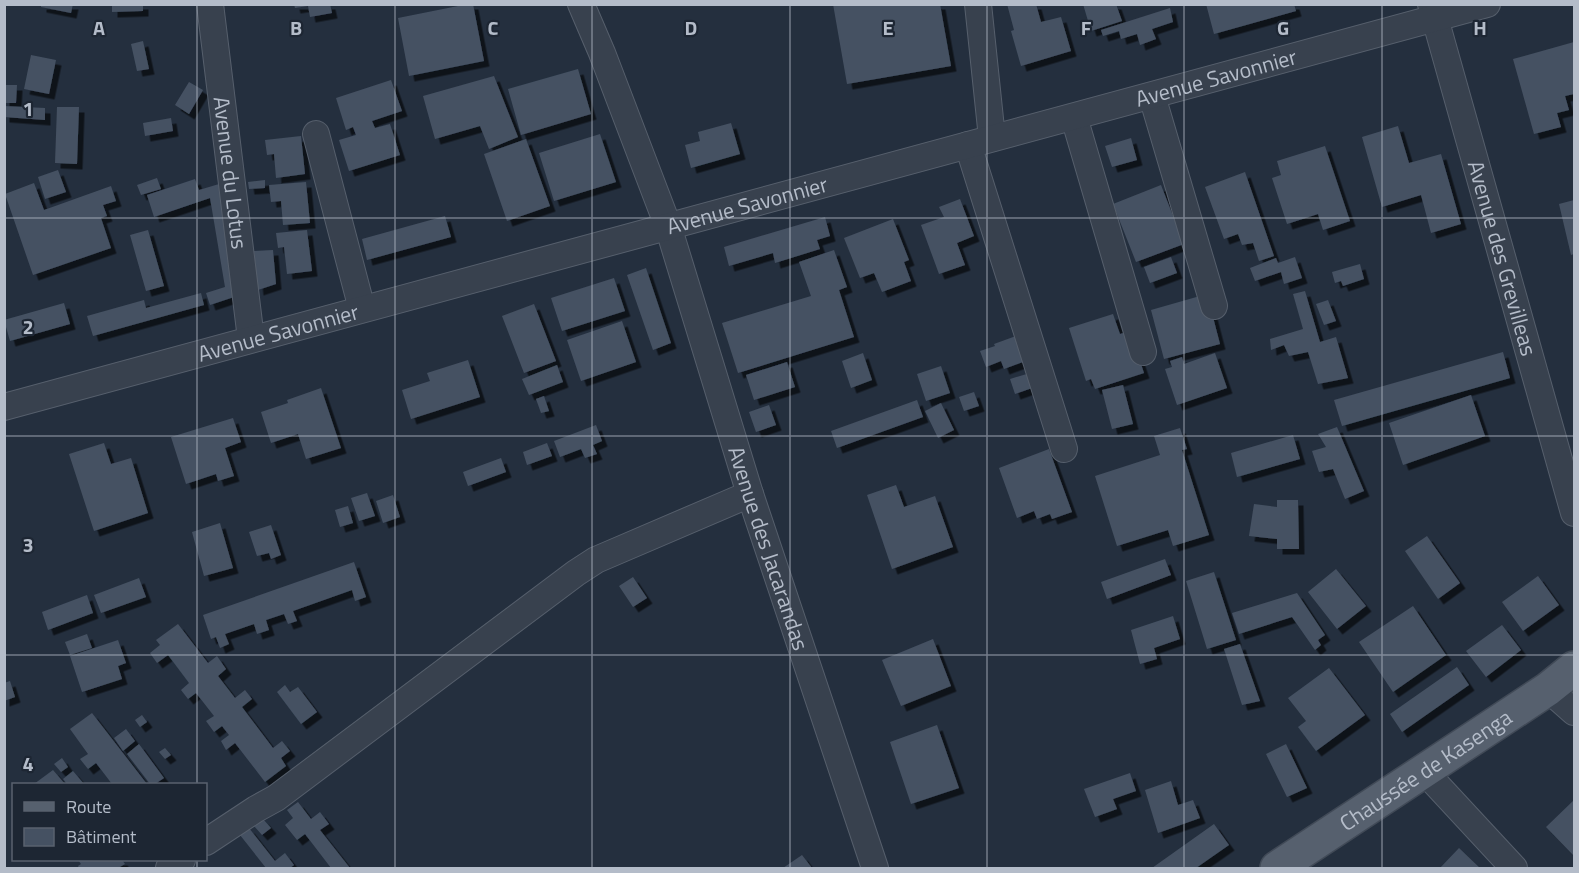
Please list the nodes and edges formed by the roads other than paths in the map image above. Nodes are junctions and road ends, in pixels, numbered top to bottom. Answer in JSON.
{"nodes":[{"id":1,"x":210,"y":4,"type":"edge"},
{"id":2,"x":581,"y":4,"type":"edge"},
{"id":3,"x":978,"y":4,"type":"edge"},
{"id":4,"x":1487,"y":4,"type":"edge"},
{"id":5,"x":1433,"y":12,"type":"edge"},
{"id":6,"x":1152,"y":96,"type":"junction"},
{"id":7,"x":1074,"y":117,"type":"junction"},
{"id":8,"x":316,"y":134,"type":"dead end"},
{"id":9,"x":980,"y":141,"type":"junction"},
{"id":10,"x":668,"y":226,"type":"junction"},
{"id":11,"x":1214,"y":306,"type":"dead end"},
{"id":12,"x":362,"y":309,"type":"junction"},
{"id":13,"x":251,"y":339,"type":"junction"},
{"id":14,"x":1143,"y":352,"type":"dead end"},
{"id":15,"x":4,"y":407,"type":"edge"},
{"id":16,"x":1064,"y":449,"type":"dead end"},
{"id":17,"x":750,"y":494,"type":"junction"},
{"id":18,"x":1575,"y":513,"type":"edge"},
{"id":19,"x":1575,"y":668,"type":"edge"},
{"id":20,"x":1548,"y":689,"type":"junction"},
{"id":21,"x":1575,"y":711,"type":"edge"},
{"id":22,"x":1424,"y":771,"type":"junction"},
{"id":23,"x":207,"y":841,"type":"edge"},
{"id":24,"x":874,"y":868,"type":"edge"},
{"id":25,"x":1277,"y":868,"type":"edge"},
{"id":26,"x":1514,"y":868,"type":"edge"}],
"edges":[{"from":1,"to":13,"type":"street","name":"Avenue du Lotus"},
{"from":2,"to":10,"type":"street","name":"Avenue des Jacarandas"},
{"from":3,"to":9,"type":"street"},
{"from":4,"to":5,"type":"street","name":"Avenue Savonnier"},
{"from":5,"to":6,"type":"street","name":"Avenue Savonnier"},
{"from":5,"to":18,"type":"street","name":"Avenue des Grevilleas"},
{"from":6,"to":7,"type":"street","name":"Avenue Savonnier"},
{"from":6,"to":11,"type":"street"},
{"from":7,"to":9,"type":"street","name":"Avenue Savonnier"},
{"from":7,"to":14,"type":"street"},
{"from":8,"to":12,"type":"street"},
{"from":9,"to":10,"type":"street","name":"Avenue Savonnier"},
{"from":9,"to":16,"type":"street"},
{"from":10,"to":12,"type":"street","name":"Avenue Savonnier"},
{"from":10,"to":17,"type":"street","name":"Avenue des Jacarandas"},
{"from":12,"to":13,"type":"street","name":"Avenue Savonnier"},
{"from":13,"to":15,"type":"street","name":"Avenue Savonnier"},
{"from":17,"to":23,"type":"street"},
{"from":17,"to":24,"type":"street","name":"Avenue des Jacarandas"},
{"from":19,"to":20,"type":"main road","name":"Chaussée de Kasenga"},
{"from":20,"to":21,"type":"street"},
{"from":20,"to":22,"type":"main road","name":"Chaussée de Kasenga"},
{"from":22,"to":25,"type":"main road","name":"Chaussée de Kasenga"},
{"from":22,"to":26,"type":"street"}]}
